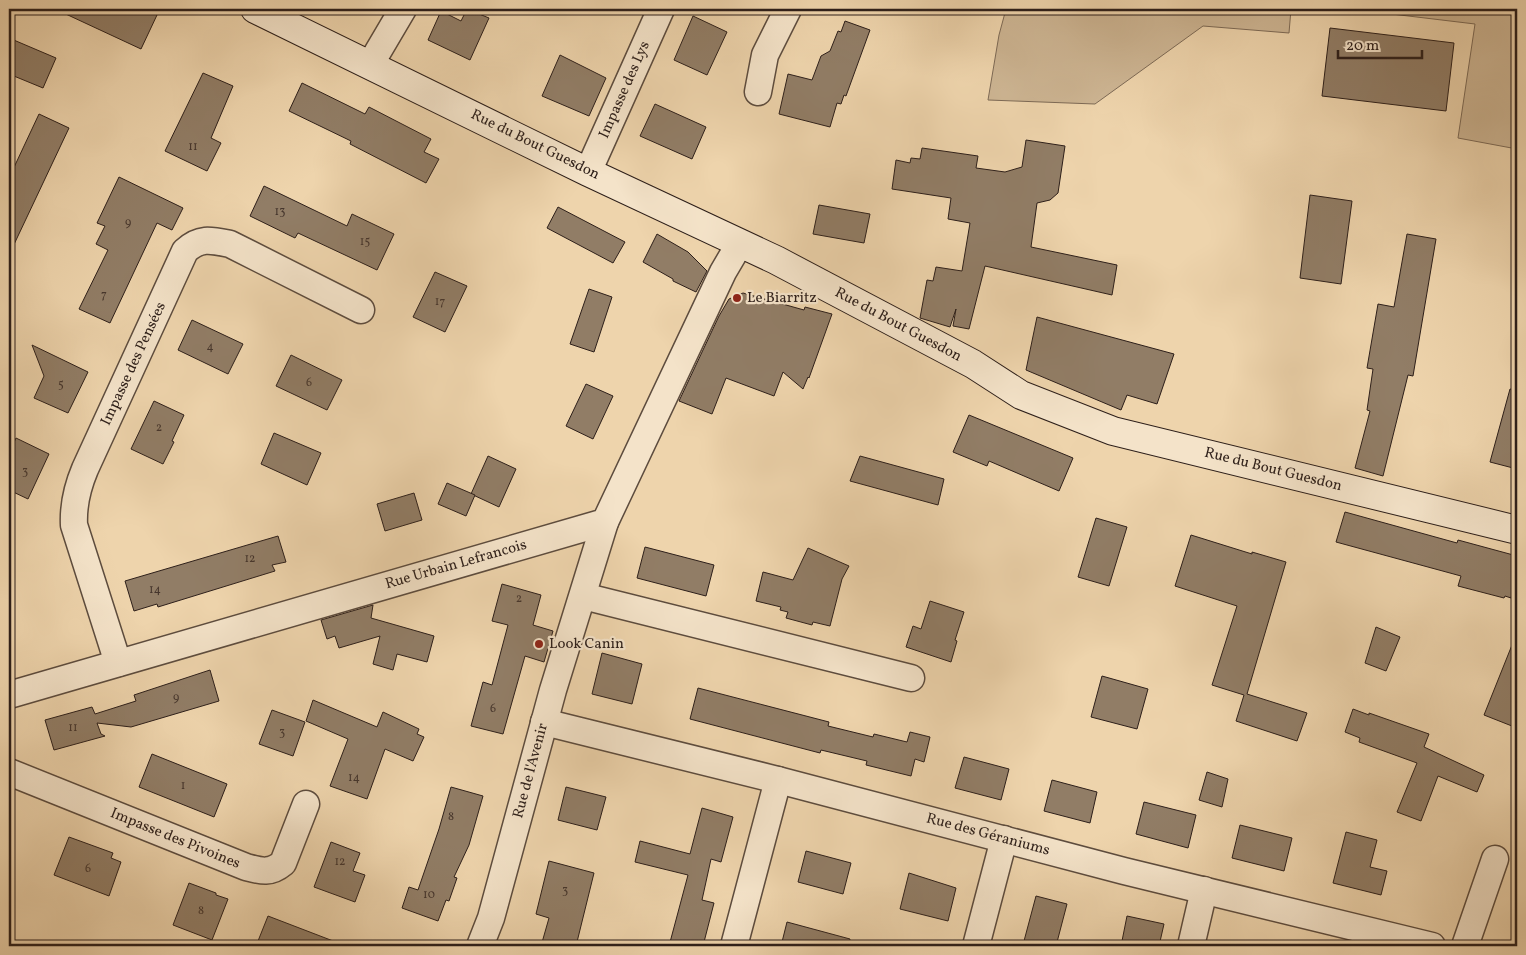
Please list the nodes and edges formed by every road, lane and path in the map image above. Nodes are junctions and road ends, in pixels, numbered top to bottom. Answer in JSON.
{"nodes":[{"id":1,"x":256,"y":9,"type":"edge"},
{"id":2,"x":403,"y":9,"type":"edge"},
{"id":3,"x":661,"y":9,"type":"edge"},
{"id":4,"x":788,"y":9,"type":"edge"},
{"id":5,"x":370,"y":65,"type":"junction"},
{"id":6,"x":758,"y":92,"type":"dead end"},
{"id":7,"x":588,"y":172,"type":"junction"},
{"id":8,"x":740,"y":243,"type":"junction"},
{"id":9,"x":361,"y":310,"type":"dead end"},
{"id":10,"x":605,"y":522,"type":"junction"},
{"id":11,"x":1517,"y":530,"type":"edge"},
{"id":12,"x":582,"y":596,"type":"junction"},
{"id":13,"x":118,"y":663,"type":"junction"},
{"id":14,"x":911,"y":678,"type":"dead end"},
{"id":15,"x":9,"y":695,"type":"edge"},
{"id":16,"x":544,"y":722,"type":"junction"},
{"id":17,"x":9,"y":772,"type":"edge"},
{"id":18,"x":778,"y":780,"type":"junction"},
{"id":19,"x":306,"y":804,"type":"dead end"},
{"id":20,"x":1004,"y":839,"type":"junction"},
{"id":21,"x":1495,"y":858,"type":"dead end"},
{"id":22,"x":1204,"y":890,"type":"junction"},
{"id":23,"x":480,"y":946,"type":"edge"},
{"id":24,"x":734,"y":946,"type":"edge"},
{"id":25,"x":976,"y":946,"type":"edge"},
{"id":26,"x":1191,"y":946,"type":"edge"},
{"id":27,"x":1432,"y":946,"type":"edge"},
{"id":28,"x":1465,"y":946,"type":"edge"}],
"edges":[{"from":1,"to":5,"type":"street","name":"Rue du Bout Guesdon"},
{"from":2,"to":5,"type":"street"},
{"from":3,"to":7,"type":"street","name":"Impasse des Lys"},
{"from":4,"to":6,"type":"street"},
{"from":5,"to":7,"type":"street","name":"Rue du Bout Guesdon"},
{"from":7,"to":8,"type":"street","name":"Rue du Bout Guesdon"},
{"from":8,"to":10,"type":"street"},
{"from":8,"to":11,"type":"street","name":"Rue du Bout Guesdon"},
{"from":9,"to":13,"type":"street","name":"Impasse des Pensées"},
{"from":10,"to":12,"type":"street","name":"Rue de l'Avenir"},
{"from":10,"to":13,"type":"street","name":"Rue Urbain Lefrancois"},
{"from":12,"to":14,"type":"street"},
{"from":12,"to":16,"type":"street","name":"Rue de l'Avenir"},
{"from":13,"to":15,"type":"street","name":"Rue Urbain Lefrancois"},
{"from":16,"to":18,"type":"street","name":"Rue des Géraniums"},
{"from":16,"to":23,"type":"street","name":"Rue de l'Avenir"},
{"from":17,"to":19,"type":"street","name":"Impasse des Pivoines"},
{"from":18,"to":20,"type":"street","name":"Rue des Géraniums"},
{"from":18,"to":24,"type":"street"},
{"from":20,"to":22,"type":"street","name":"Rue des Géraniums"},
{"from":20,"to":25,"type":"street"},
{"from":21,"to":28,"type":"street"},
{"from":22,"to":26,"type":"street"},
{"from":22,"to":27,"type":"street","name":"Rue des Géraniums"}]}
